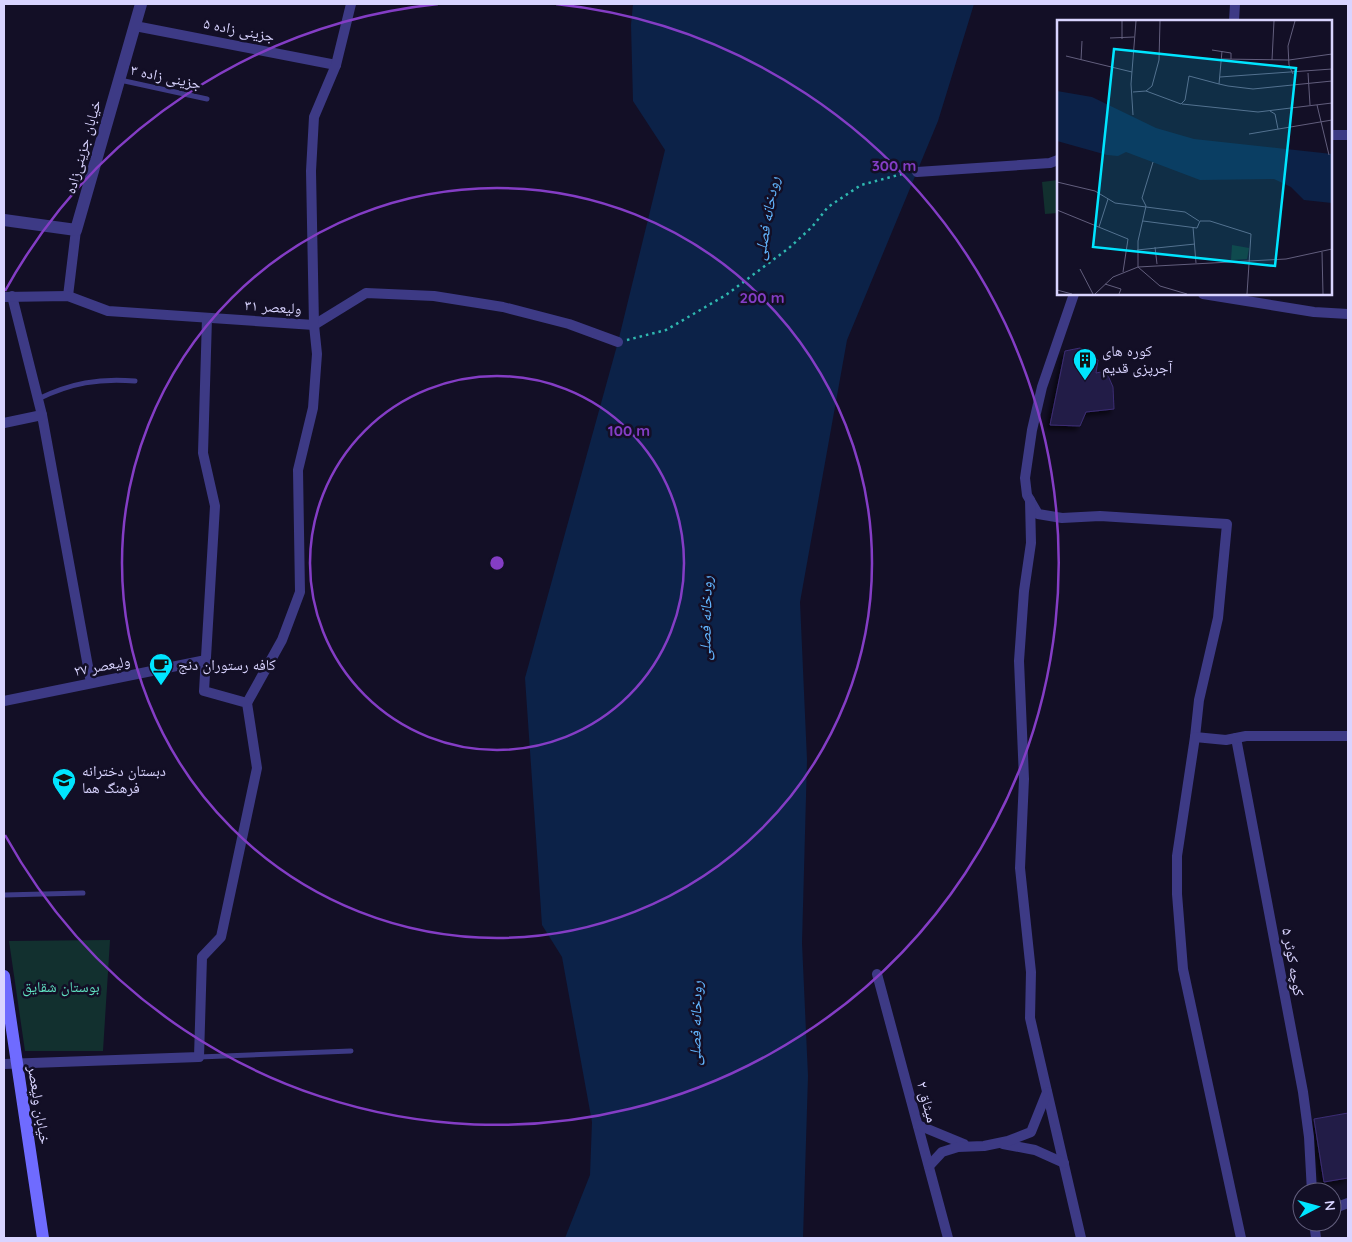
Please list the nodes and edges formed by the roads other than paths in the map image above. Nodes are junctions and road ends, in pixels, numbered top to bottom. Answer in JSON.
{"nodes":[{"id":1,"x":142,"y":4,"type":"edge"},
{"id":2,"x":351,"y":4,"type":"edge"},
{"id":3,"x":1235,"y":4,"type":"edge"},
{"id":4,"x":1234,"y":20,"type":"edge"},
{"id":5,"x":135,"y":26,"type":"junction"},
{"id":6,"x":336,"y":64,"type":"junction"},
{"id":7,"x":120,"y":80,"type":"junction"},
{"id":8,"x":206,"y":99,"type":"dead end"},
{"id":9,"x":1332,"y":135,"type":"edge"},
{"id":10,"x":1348,"y":135,"type":"edge"},
{"id":11,"x":1057,"y":160,"type":"edge"},
{"id":12,"x":917,"y":172,"type":"road end"},
{"id":13,"x":4,"y":220,"type":"edge"},
{"id":14,"x":76,"y":230,"type":"junction"},
{"id":15,"x":1074,"y":295,"type":"edge"},
{"id":16,"x":1209,"y":295,"type":"edge"},
{"id":17,"x":8,"y":296,"type":"edge"},
{"id":18,"x":68,"y":296,"type":"junction"},
{"id":19,"x":1348,"y":314,"type":"edge"},
{"id":20,"x":207,"y":318,"type":"junction"},
{"id":21,"x":314,"y":325,"type":"junction"},
{"id":22,"x":618,"y":342,"type":"road end"},
{"id":23,"x":135,"y":381,"type":"dead end"},
{"id":24,"x":38,"y":399,"type":"junction"},
{"id":25,"x":42,"y":414,"type":"junction"},
{"id":26,"x":4,"y":423,"type":"edge"},
{"id":27,"x":1030,"y":500,"type":"junction"},
{"id":28,"x":206,"y":660,"type":"junction"},
{"id":29,"x":91,"y":683,"type":"junction"},
{"id":30,"x":4,"y":701,"type":"edge"},
{"id":31,"x":247,"y":702,"type":"junction"},
{"id":32,"x":1348,"y":736,"type":"edge"},
{"id":33,"x":1195,"y":737,"type":"junction"},
{"id":34,"x":1236,"y":738,"type":"junction"},
{"id":35,"x":83,"y":893,"type":"dead end"},
{"id":36,"x":4,"y":894,"type":"edge"},
{"id":37,"x":877,"y":974,"type":"dead end"},
{"id":38,"x":4,"y":976,"type":"edge"},
{"id":39,"x":351,"y":1051,"type":"dead end"},
{"id":40,"x":199,"y":1057,"type":"junction"},
{"id":41,"x":10,"y":1064,"type":"edge"},
{"id":42,"x":1047,"y":1091,"type":"junction"},
{"id":43,"x":918,"y":1125,"type":"junction"},
{"id":44,"x":997,"y":1144,"type":"junction"},
{"id":45,"x":970,"y":1146,"type":"junction"},
{"id":46,"x":1064,"y":1163,"type":"junction"},
{"id":47,"x":929,"y":1166,"type":"junction"},
{"id":48,"x":1312,"y":1182,"type":"edge"},
{"id":49,"x":43,"y":1238,"type":"edge"},
{"id":50,"x":948,"y":1238,"type":"edge"},
{"id":51,"x":1082,"y":1238,"type":"edge"},
{"id":52,"x":1241,"y":1238,"type":"edge"}],
"edges":[{"from":1,"to":5,"type":"street","name":"خیابان جزینی‌زاده"},
{"from":2,"to":6,"type":"street"},
{"from":3,"to":4,"type":"street"},
{"from":5,"to":6,"type":"street","name":"جزینی زاده ۵"},
{"from":5,"to":7,"type":"street","name":"خیابان جزینی‌زاده"},
{"from":6,"to":21,"type":"street"},
{"from":7,"to":8,"type":"lane","name":"جزینی زاده ۳"},
{"from":7,"to":14,"type":"street","name":"خیابان جزینی‌زاده"},
{"from":9,"to":10,"type":"street"},
{"from":11,"to":12,"type":"street"},
{"from":13,"to":14,"type":"street"},
{"from":14,"to":18,"type":"street"},
{"from":15,"to":27,"type":"street"},
{"from":16,"to":19,"type":"street"},
{"from":17,"to":18,"type":"street","name":"ولیعصر ۳۱"},
{"from":17,"to":24,"type":"street"},
{"from":18,"to":20,"type":"street","name":"ولیعصر ۳۱"},
{"from":20,"to":21,"type":"street","name":"ولیعصر ۳۱"},
{"from":20,"to":28,"type":"street"},
{"from":21,"to":22,"type":"street","name":"ولیعصر ۳۱"},
{"from":21,"to":31,"type":"street"},
{"from":23,"to":24,"type":"lane"},
{"from":24,"to":25,"type":"street"},
{"from":25,"to":26,"type":"street"},
{"from":25,"to":29,"type":"street"},
{"from":27,"to":33,"type":"street"},
{"from":27,"to":42,"type":"street"},
{"from":28,"to":29,"type":"street","name":"ولیعصر ۲۷"},
{"from":28,"to":31,"type":"street"},
{"from":29,"to":30,"type":"street","name":"ولیعصر ۲۷"},
{"from":31,"to":40,"type":"street"},
{"from":32,"to":34,"type":"street"},
{"from":33,"to":34,"type":"street"},
{"from":33,"to":52,"type":"street"},
{"from":34,"to":48,"type":"street","name":"کوچه کوثر ۵"},
{"from":35,"to":36,"type":"lane"},
{"from":37,"to":43,"type":"street","name":"میثاق ۲"},
{"from":38,"to":41,"type":"main road","name":"خیابان ولیعصر"},
{"from":39,"to":40,"type":"lane"},
{"from":40,"to":41,"type":"street"},
{"from":41,"to":49,"type":"main road","name":"خیابان ولیعصر"},
{"from":42,"to":44,"type":"street"},
{"from":42,"to":46,"type":"street"},
{"from":43,"to":45,"type":"street"},
{"from":43,"to":47,"type":"street","name":"میثاق ۲"},
{"from":44,"to":45,"type":"street"},
{"from":44,"to":46,"type":"street"},
{"from":45,"to":47,"type":"street"},
{"from":46,"to":51,"type":"street"},
{"from":47,"to":50,"type":"street","name":"میثاق ۲"}]}
